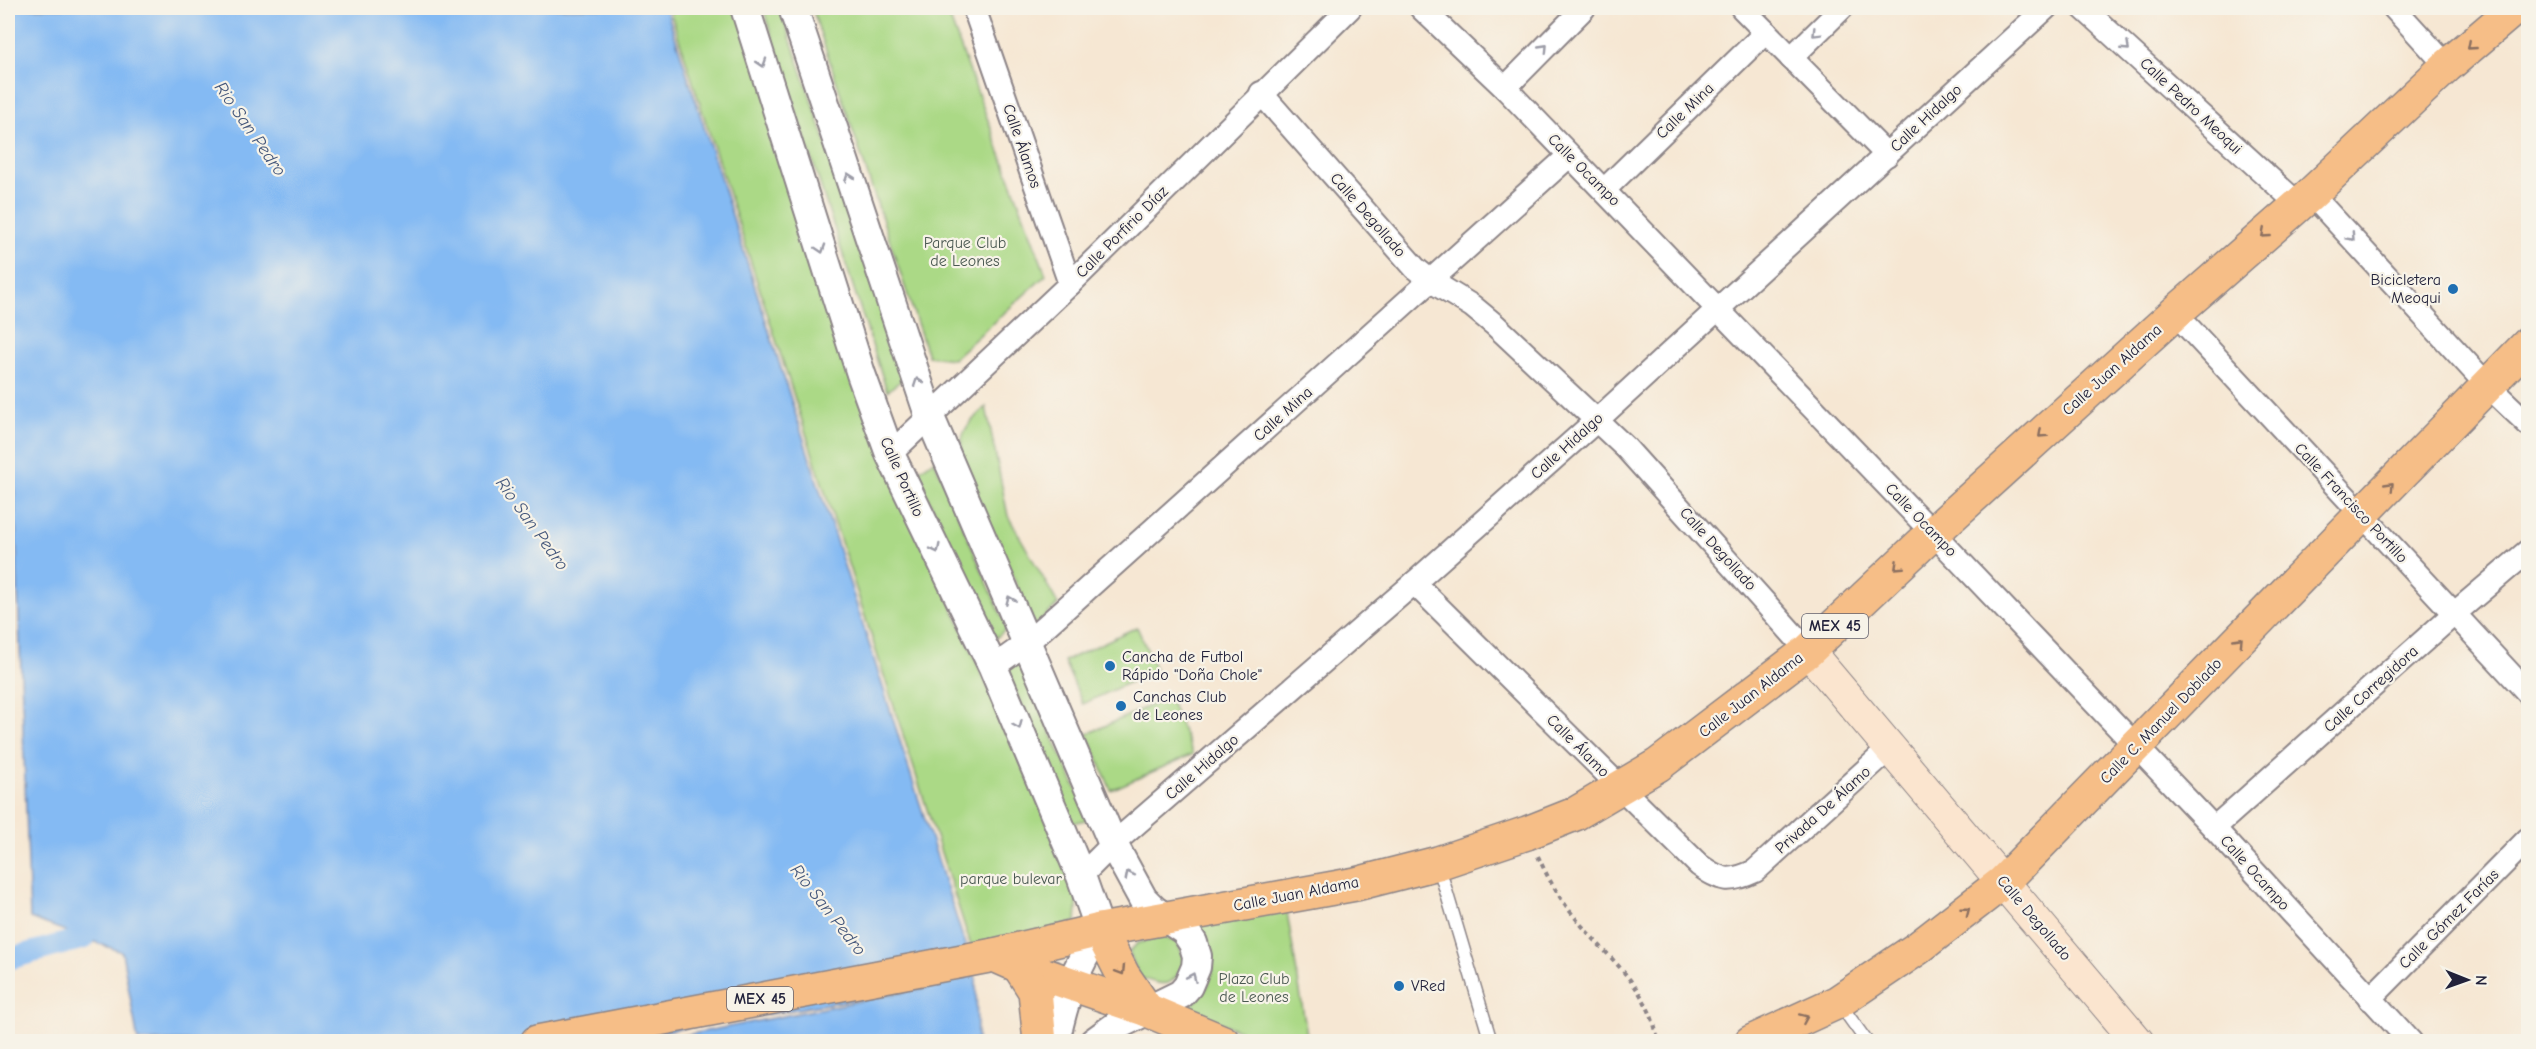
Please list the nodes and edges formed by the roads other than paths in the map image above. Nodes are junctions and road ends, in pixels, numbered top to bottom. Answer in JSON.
{"nodes":[{"id":1,"x":745,"y":8,"type":"edge"},
{"id":2,"x":793,"y":8,"type":"edge"},
{"id":3,"x":974,"y":8,"type":"edge"},
{"id":4,"x":1350,"y":8,"type":"edge"},
{"id":5,"x":1421,"y":8,"type":"edge"},
{"id":6,"x":1584,"y":8,"type":"edge"},
{"id":7,"x":1742,"y":8,"type":"edge"},
{"id":8,"x":1842,"y":8,"type":"edge"},
{"id":9,"x":2046,"y":8,"type":"edge"},
{"id":10,"x":2083,"y":8,"type":"edge"},
{"id":11,"x":2394,"y":8,"type":"edge"},
{"id":12,"x":2516,"y":8,"type":"edge"},
{"id":13,"x":1766,"y":32,"type":"junction"},
{"id":14,"x":1791,"y":58,"type":"junction"},
{"id":15,"x":2447,"y":66,"type":"junction"},
{"id":16,"x":1505,"y":88,"type":"junction"},
{"id":17,"x":1261,"y":93,"type":"junction"},
{"id":18,"x":1887,"y":155,"type":"junction"},
{"id":19,"x":1569,"y":156,"type":"junction"},
{"id":20,"x":1604,"y":190,"type":"junction"},
{"id":21,"x":2305,"y":200,"type":"junction"},
{"id":22,"x":1431,"y":281,"type":"junction"},
{"id":23,"x":1070,"y":284,"type":"junction"},
{"id":24,"x":1718,"y":308,"type":"junction"},
{"id":25,"x":2175,"y":313,"type":"junction"},
{"id":26,"x":2529,"y":344,"type":"edge"},
{"id":27,"x":2488,"y":386,"type":"junction"},
{"id":28,"x":929,"y":415,"type":"junction"},
{"id":29,"x":1597,"y":420,"type":"junction"},
{"id":30,"x":2529,"y":424,"type":"edge"},
{"id":31,"x":890,"y":454,"type":"junction"},
{"id":32,"x":2362,"y":515,"type":"junction"},
{"id":33,"x":1933,"y":533,"type":"junction"},
{"id":34,"x":2529,"y":551,"type":"edge"},
{"id":35,"x":1414,"y":583,"type":"junction"},
{"id":36,"x":2455,"y":613,"type":"junction"},
{"id":37,"x":1028,"y":642,"type":"junction"},
{"id":38,"x":1808,"y":651,"type":"junction"},
{"id":39,"x":993,"y":667,"type":"junction"},
{"id":40,"x":2529,"y":693,"type":"edge"},
{"id":41,"x":2135,"y":747,"type":"junction"},
{"id":42,"x":1890,"y":748,"type":"junction"},
{"id":43,"x":1621,"y":788,"type":"junction"},
{"id":44,"x":2214,"y":828,"type":"junction"},
{"id":45,"x":2529,"y":839,"type":"edge"},
{"id":46,"x":1113,"y":844,"type":"junction"},
{"id":47,"x":1438,"y":863,"type":"junction"},
{"id":48,"x":1755,"y":871,"type":"joint"},
{"id":49,"x":1081,"y":876,"type":"junction"},
{"id":50,"x":2003,"y":882,"type":"junction"},
{"id":51,"x":1167,"y":918,"type":"junction"},
{"id":52,"x":1100,"y":930,"type":"junction"},
{"id":53,"x":999,"y":959,"type":"junction"},
{"id":54,"x":1070,"y":982,"type":"junction"},
{"id":55,"x":2370,"y":999,"type":"junction"},
{"id":56,"x":1838,"y":1002,"type":"junction"},
{"id":57,"x":1147,"y":1010,"type":"junction"},
{"id":58,"x":1765,"y":1038,"type":"edge"},
{"id":59,"x":537,"y":1041,"type":"edge"},
{"id":60,"x":1040,"y":1041,"type":"edge"},
{"id":61,"x":1055,"y":1041,"type":"edge"},
{"id":62,"x":1094,"y":1041,"type":"edge"},
{"id":63,"x":1223,"y":1041,"type":"edge"},
{"id":64,"x":1491,"y":1041,"type":"edge"},
{"id":65,"x":1867,"y":1041,"type":"edge"},
{"id":66,"x":2138,"y":1041,"type":"edge"},
{"id":67,"x":2411,"y":1041,"type":"edge"}],
"edges":[{"from":1,"to":31,"type":"street","name":"Calle Portillo","one_way":true},
{"from":28,"to":2,"type":"street","one_way":true},
{"from":3,"to":23,"type":"street","name":"Calle Álamos"},
{"from":4,"to":17,"type":"street","name":"Calle Porfirio Díaz"},
{"from":5,"to":16,"type":"street","name":"Calle Ocampo"},
{"from":16,"to":6,"type":"street","one_way":true},
{"from":7,"to":13,"type":"street"},
{"from":8,"to":14,"type":"street","one_way":true},
{"from":9,"to":18,"type":"street","name":"Calle Hidalgo"},
{"from":10,"to":21,"type":"street","name":"Calle Pedro Meoqui","one_way":true},
{"from":11,"to":15,"type":"street"},
{"from":12,"to":15,"type":"main road","name":"Calle Juan Aldama","number":"MEX 45","one_way":true},
{"from":13,"to":14,"type":"street"},
{"from":13,"to":20,"type":"street","name":"Calle Mina"},
{"from":14,"to":18,"type":"street"},
{"from":15,"to":21,"type":"main road","name":"Calle Juan Aldama","number":"MEX 45"},
{"from":16,"to":19,"type":"street","name":"Calle Ocampo"},
{"from":17,"to":22,"type":"street","name":"Calle Degollado"},
{"from":17,"to":23,"type":"street","name":"Calle Porfirio Díaz"},
{"from":18,"to":24,"type":"street","name":"Calle Hidalgo"},
{"from":19,"to":20,"type":"street","name":"Calle Ocampo"},
{"from":19,"to":22,"type":"street","name":"Calle Mina"},
{"from":20,"to":24,"type":"street","name":"Calle Ocampo"},
{"from":21,"to":25,"type":"main road","name":"Calle Juan Aldama","number":"MEX 45","one_way":true},
{"from":21,"to":27,"type":"street","name":"Calle Pedro Meoqui","one_way":true},
{"from":22,"to":29,"type":"street","name":"Calle Degollado"},
{"from":22,"to":37,"type":"street","name":"Calle Mina"},
{"from":23,"to":28,"type":"street","name":"Calle Porfirio Díaz"},
{"from":24,"to":29,"type":"street","name":"Calle Hidalgo"},
{"from":24,"to":33,"type":"street","name":"Calle Ocampo"},
{"from":25,"to":32,"type":"street","name":"Calle Francisco Portillo"},
{"from":25,"to":33,"type":"main road","name":"Calle Juan Aldama","number":"MEX 45","one_way":true},
{"from":26,"to":27,"type":"main road","name":"Calle C. Manuel Doblado"},
{"from":27,"to":30,"type":"street","name":"Calle Pedro Meoqui"},
{"from":32,"to":27,"type":"main road","name":"Calle C. Manuel Doblado","one_way":true},
{"from":28,"to":31,"type":"street","name":"Calle Porfirio Díaz"},
{"from":37,"to":28,"type":"street","one_way":true},
{"from":29,"to":35,"type":"street","name":"Calle Hidalgo"},
{"from":29,"to":38,"type":"street","name":"Calle Degollado"},
{"from":31,"to":39,"type":"street","name":"Calle Portillo","one_way":true},
{"from":32,"to":36,"type":"street","name":"Calle Francisco Portillo"},
{"from":41,"to":32,"type":"main road","name":"Calle C. Manuel Doblado","one_way":true},
{"from":33,"to":38,"type":"main road","name":"Calle Juan Aldama","number":"MEX 45","one_way":true},
{"from":33,"to":41,"type":"street","name":"Calle Ocampo"},
{"from":34,"to":36,"type":"street","name":"Calle Corregidora"},
{"from":35,"to":43,"type":"street","name":"Calle Álamo"},
{"from":35,"to":46,"type":"street","name":"Calle Hidalgo"},
{"from":36,"to":40,"type":"street","name":"Calle Francisco Portillo"},
{"from":36,"to":44,"type":"street","name":"Calle Corregidora"},
{"from":37,"to":39,"type":"street","name":"Calle Mina"},
{"from":37,"to":46,"type":"street"},
{"from":38,"to":42,"type":"main road","name":"Calle Degollado"},
{"from":38,"to":43,"type":"main road","name":"Calle Juan Aldama","number":"MEX 45"},
{"from":39,"to":49,"type":"street","name":"Calle Portillo","one_way":true},
{"from":41,"to":44,"type":"street","name":"Calle Ocampo"},
{"from":41,"to":50,"type":"main road","name":"Calle C. Manuel Doblado"},
{"from":42,"to":48,"type":"street","name":"Privada De Álamo"},
{"from":42,"to":50,"type":"main road","name":"Calle Degollado"},
{"from":43,"to":47,"type":"main road","name":"Calle Juan Aldama","number":"MEX 45"},
{"from":43,"to":48,"type":"street","name":"Calle Álamo"},
{"from":44,"to":55,"type":"street","name":"Calle Ocampo"},
{"from":45,"to":55,"type":"street","name":"Calle Gómez Farías"},
{"from":46,"to":49,"type":"street","name":"Calle Hidalgo"},
{"from":51,"to":46,"type":"street","one_way":true},
{"from":47,"to":51,"type":"main road","name":"Calle Juan Aldama","number":"MEX 45"},
{"from":47,"to":64,"type":"lane"},
{"from":49,"to":52,"type":"street","name":"Calle Portillo"},
{"from":56,"to":50,"type":"main road","name":"Calle C. Manuel Doblado","one_way":true},
{"from":50,"to":66,"type":"main road","name":"Calle Degollado"},
{"from":51,"to":52,"type":"main road","name":"Calle Juan Aldama","number":"MEX 45"},
{"from":57,"to":51,"type":"street","one_way":true},
{"from":52,"to":53,"type":"main road","name":"Calle Juan Aldama","number":"MEX 45"},
{"from":52,"to":54,"type":"street"},
{"from":52,"to":57,"type":"main road","one_way":true},
{"from":53,"to":54,"type":"main road","number":"MEX 45"},
{"from":53,"to":59,"type":"main road","number":"MEX 45"},
{"from":53,"to":60,"type":"main road"},
{"from":54,"to":57,"type":"main road","number":"MEX 45"},
{"from":54,"to":61,"type":"street"},
{"from":55,"to":67,"type":"street","name":"Calle Ocampo"},
{"from":58,"to":56,"type":"main road","name":"Calle C. Manuel Doblado","one_way":true},
{"from":56,"to":65,"type":"lane"},
{"from":57,"to":62,"type":"street"},
{"from":57,"to":63,"type":"main road","number":"MEX 45"}]}
